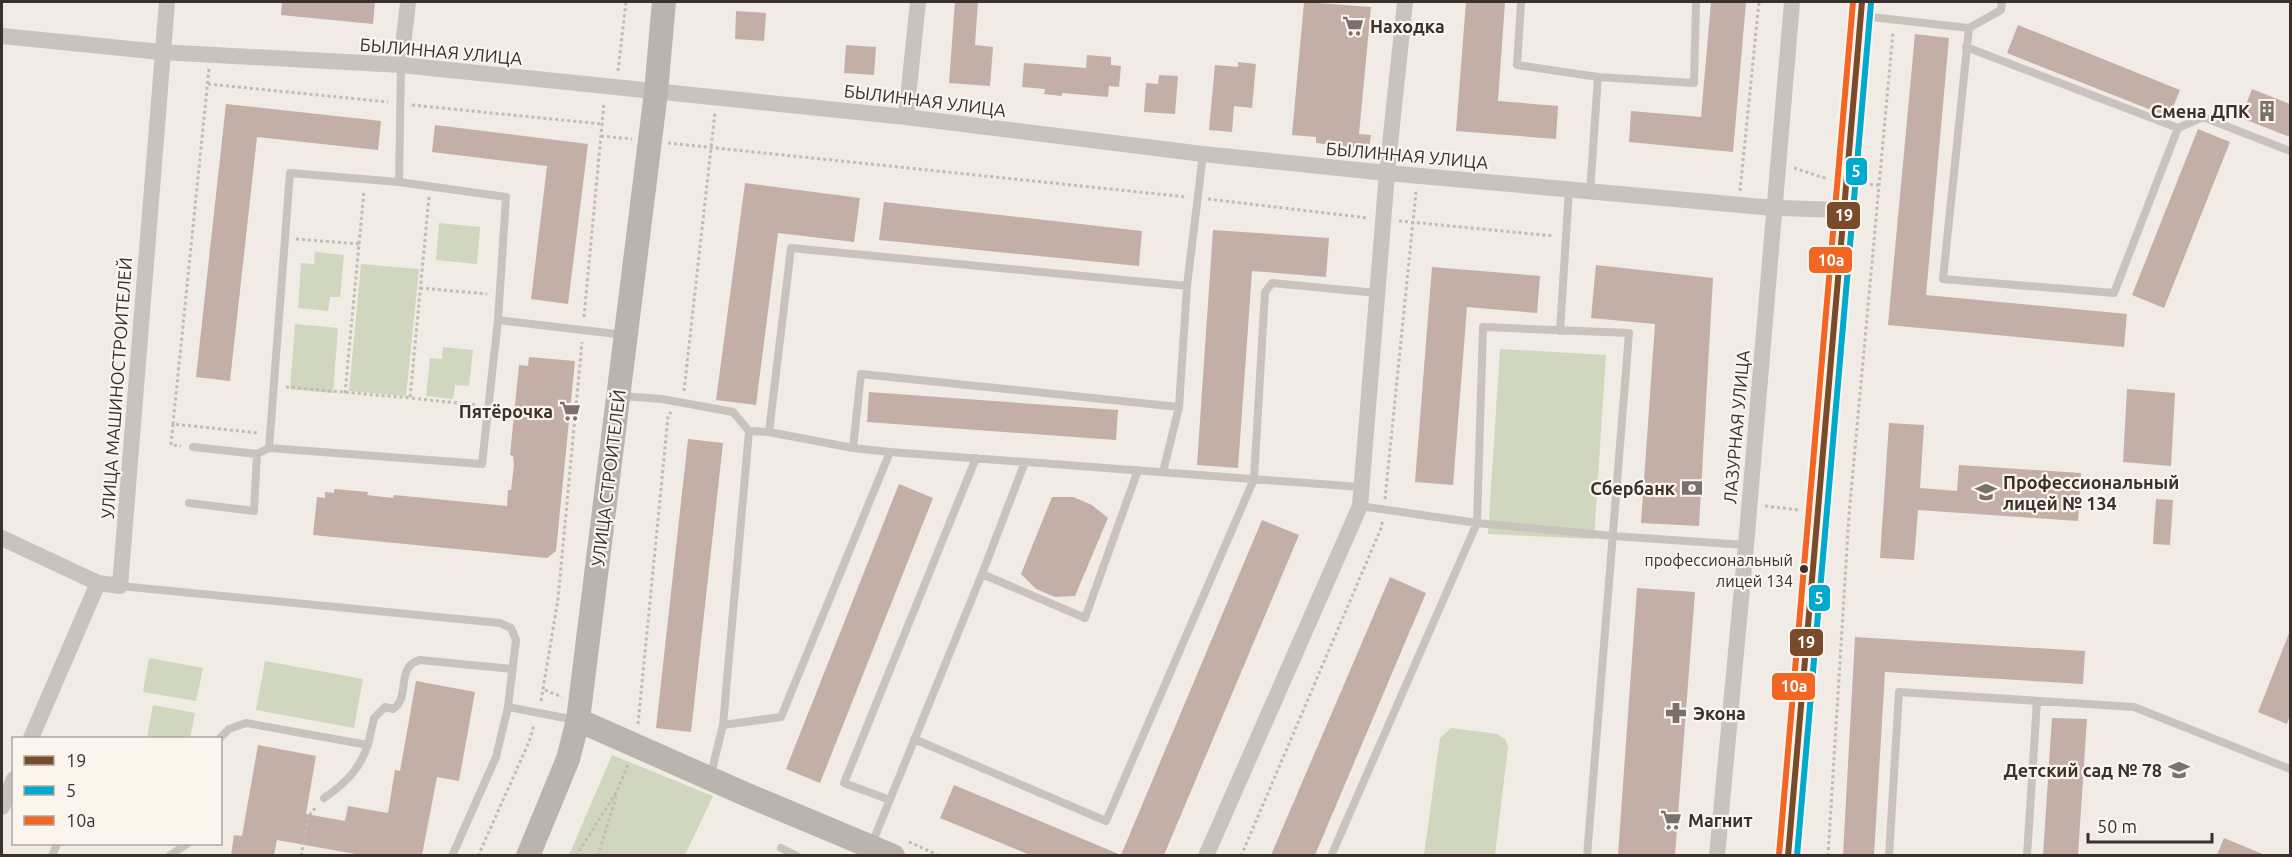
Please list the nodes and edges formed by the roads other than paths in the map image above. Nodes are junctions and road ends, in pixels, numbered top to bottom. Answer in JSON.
{"nodes":[{"id":1,"x":167,"y":2,"type":"edge"},
{"id":2,"x":408,"y":2,"type":"edge"},
{"id":3,"x":664,"y":2,"type":"edge"},
{"id":4,"x":918,"y":2,"type":"edge"},
{"id":5,"x":1405,"y":2,"type":"edge"},
{"id":6,"x":1521,"y":2,"type":"edge"},
{"id":7,"x":1696,"y":2,"type":"edge"},
{"id":8,"x":1792,"y":2,"type":"edge"},
{"id":9,"x":2002,"y":2,"type":"edge"},
{"id":10,"x":1862,"y":9,"type":"edge"},
{"id":11,"x":1969,"y":28,"type":"junction"},
{"id":12,"x":2,"y":36,"type":"edge"},
{"id":13,"x":1966,"y":47,"type":"junction"},
{"id":14,"x":161,"y":52,"type":"junction"},
{"id":15,"x":401,"y":65,"type":"junction"},
{"id":16,"x":1598,"y":77,"type":"junction"},
{"id":17,"x":656,"y":92,"type":"junction"},
{"id":18,"x":906,"y":117,"type":"junction"},
{"id":19,"x":2178,"y":128,"type":"junction"},
{"id":20,"x":2290,"y":151,"type":"edge"},
{"id":21,"x":1203,"y":154,"type":"junction"},
{"id":22,"x":1387,"y":173,"type":"junction"},
{"id":23,"x":399,"y":182,"type":"junction"},
{"id":24,"x":1569,"y":190,"type":"junction"},
{"id":25,"x":1590,"y":193,"type":"junction"},
{"id":26,"x":1774,"y":208,"type":"junction"},
{"id":27,"x":1843,"y":210,"type":"junction"},
{"id":28,"x":1187,"y":286,"type":"junction"},
{"id":29,"x":1377,"y":293,"type":"junction"},
{"id":30,"x":498,"y":320,"type":"junction"},
{"id":31,"x":1560,"y":331,"type":"junction"},
{"id":32,"x":625,"y":335,"type":"junction"},
{"id":33,"x":617,"y":396,"type":"junction"},
{"id":34,"x":1179,"y":407,"type":"junction"},
{"id":35,"x":749,"y":430,"type":"junction"},
{"id":36,"x":770,"y":432,"type":"junction"},
{"id":37,"x":193,"y":447,"type":"road end"},
{"id":38,"x":269,"y":448,"type":"junction"},
{"id":39,"x":853,"y":448,"type":"junction"},
{"id":40,"x":890,"y":452,"type":"junction"},
{"id":41,"x":257,"y":454,"type":"junction"},
{"id":42,"x":976,"y":458,"type":"junction"},
{"id":43,"x":1024,"y":462,"type":"junction"},
{"id":44,"x":1138,"y":470,"type":"junction"},
{"id":45,"x":1163,"y":472,"type":"junction"},
{"id":46,"x":1254,"y":479,"type":"junction"},
{"id":47,"x":1361,"y":487,"type":"junction"},
{"id":48,"x":189,"y":503,"type":"dead end"},
{"id":49,"x":1360,"y":506,"type":"junction"},
{"id":50,"x":1477,"y":523,"type":"junction"},
{"id":51,"x":1613,"y":536,"type":"junction"},
{"id":52,"x":2,"y":538,"type":"edge"},
{"id":53,"x":1746,"y":545,"type":"junction"},
{"id":54,"x":982,"y":574,"type":"junction"},
{"id":55,"x":98,"y":583,"type":"junction"},
{"id":56,"x":120,"y":586,"type":"junction"},
{"id":57,"x":513,"y":669,"type":"junction"},
{"id":58,"x":2037,"y":701,"type":"junction"},
{"id":59,"x":508,"y":707,"type":"junction"},
{"id":60,"x":578,"y":720,"type":"junction"},
{"id":61,"x":723,"y":725,"type":"junction"},
{"id":62,"x":31,"y":737,"type":"edge"},
{"id":63,"x":221,"y":737,"type":"edge"},
{"id":64,"x":914,"y":739,"type":"junction"},
{"id":65,"x":368,"y":745,"type":"junction"},
{"id":66,"x":2290,"y":770,"type":"edge"},
{"id":67,"x":710,"y":778,"type":"junction"},
{"id":68,"x":12,"y":784,"type":"edge"},
{"id":69,"x":324,"y":798,"type":"road end"},
{"id":70,"x":890,"y":800,"type":"junction"},
{"id":71,"x":2,"y":807,"type":"edge"},
{"id":72,"x":184,"y":845,"type":"edge"},
{"id":73,"x":871,"y":846,"type":"junction"},
{"id":74,"x":781,"y":848,"type":"dead end"},
{"id":75,"x":169,"y":855,"type":"edge"},
{"id":76,"x":452,"y":855,"type":"edge"},
{"id":77,"x":528,"y":855,"type":"edge"},
{"id":78,"x":797,"y":855,"type":"edge"},
{"id":79,"x":893,"y":855,"type":"edge"},
{"id":80,"x":1206,"y":855,"type":"edge"},
{"id":81,"x":1330,"y":855,"type":"edge"},
{"id":82,"x":1587,"y":855,"type":"edge"},
{"id":83,"x":1717,"y":855,"type":"edge"},
{"id":84,"x":1788,"y":855,"type":"edge"},
{"id":85,"x":1889,"y":855,"type":"edge"},
{"id":86,"x":2027,"y":855,"type":"edge"}],
"edges":[{"from":1,"to":14,"type":"street","name":"УЛИЦА МАШИНОСТРОИТЕЛЕЙ"},
{"from":2,"to":15,"type":"street"},
{"from":3,"to":17,"type":"street","name":"УЛИЦА СТРОИТЕЛЕЙ"},
{"from":4,"to":18,"type":"street"},
{"from":5,"to":22,"type":"street"},
{"from":6,"to":16,"type":"lane"},
{"from":7,"to":16,"type":"lane"},
{"from":8,"to":26,"type":"street","name":"ЛАЗУРНАЯ УЛИЦА"},
{"from":9,"to":11,"type":"lane"},
{"from":10,"to":11,"type":"lane"},
{"from":10,"to":27,"type":"street"},
{"from":11,"to":13,"type":"lane"},
{"from":12,"to":14,"type":"street","name":"БЫЛИННАЯ УЛИЦА"},
{"from":13,"to":19,"type":"lane"},
{"from":13,"to":19,"type":"lane"},
{"from":14,"to":15,"type":"street","name":"БЫЛИННАЯ УЛИЦА"},
{"from":14,"to":56,"type":"street","name":"УЛИЦА МАШИНОСТРОИТЕЛЕЙ"},
{"from":15,"to":17,"type":"street","name":"БЫЛИННАЯ УЛИЦА"},
{"from":15,"to":23,"type":"lane"},
{"from":16,"to":25,"type":"lane"},
{"from":17,"to":18,"type":"street","name":"БЫЛИННАЯ УЛИЦА"},
{"from":17,"to":32,"type":"street","name":"УЛИЦА СТРОИТЕЛЕЙ"},
{"from":18,"to":21,"type":"street","name":"БЫЛИННАЯ УЛИЦА"},
{"from":19,"to":20,"type":"lane"},
{"from":21,"to":22,"type":"street","name":"БЫЛИННАЯ УЛИЦА"},
{"from":21,"to":28,"type":"lane"},
{"from":22,"to":24,"type":"street","name":"БЫЛИННАЯ УЛИЦА"},
{"from":22,"to":29,"type":"street"},
{"from":23,"to":30,"type":"lane"},
{"from":23,"to":38,"type":"lane"},
{"from":24,"to":25,"type":"street","name":"БЫЛИННАЯ УЛИЦА"},
{"from":24,"to":31,"type":"lane"},
{"from":25,"to":26,"type":"street","name":"БЫЛИННАЯ УЛИЦА"},
{"from":26,"to":27,"type":"street","name":"БЫЛИННАЯ УЛИЦА"},
{"from":26,"to":53,"type":"street","name":"ЛАЗУРНАЯ УЛИЦА"},
{"from":27,"to":84,"type":"street"},
{"from":28,"to":34,"type":"lane"},
{"from":28,"to":36,"type":"lane"},
{"from":29,"to":46,"type":"lane"},
{"from":29,"to":47,"type":"street"},
{"from":30,"to":32,"type":"lane"},
{"from":30,"to":38,"type":"lane"},
{"from":31,"to":50,"type":"lane"},
{"from":31,"to":51,"type":"lane"},
{"from":32,"to":33,"type":"street","name":"УЛИЦА СТРОИТЕЛЕЙ"},
{"from":33,"to":35,"type":"lane"},
{"from":33,"to":60,"type":"street","name":"УЛИЦА СТРОИТЕЛЕЙ"},
{"from":34,"to":39,"type":"lane"},
{"from":34,"to":45,"type":"lane"},
{"from":35,"to":36,"type":"lane"},
{"from":35,"to":61,"type":"lane"},
{"from":36,"to":39,"type":"lane"},
{"from":37,"to":41,"type":"lane"},
{"from":38,"to":41,"type":"lane"},
{"from":39,"to":40,"type":"lane"},
{"from":40,"to":42,"type":"lane"},
{"from":40,"to":61,"type":"lane"},
{"from":41,"to":48,"type":"lane"},
{"from":42,"to":43,"type":"lane"},
{"from":42,"to":70,"type":"lane"},
{"from":43,"to":44,"type":"lane"},
{"from":43,"to":54,"type":"lane"},
{"from":44,"to":45,"type":"lane"},
{"from":44,"to":54,"type":"lane"},
{"from":45,"to":46,"type":"lane"},
{"from":46,"to":47,"type":"lane"},
{"from":46,"to":64,"type":"lane"},
{"from":47,"to":49,"type":"street"},
{"from":49,"to":50,"type":"lane"},
{"from":49,"to":80,"type":"street"},
{"from":50,"to":51,"type":"lane"},
{"from":50,"to":81,"type":"lane"},
{"from":51,"to":53,"type":"lane"},
{"from":51,"to":82,"type":"lane"},
{"from":52,"to":55,"type":"street"},
{"from":53,"to":83,"type":"street","name":"ЛАЗУРНАЯ УЛИЦА"},
{"from":54,"to":64,"type":"lane"},
{"from":55,"to":56,"type":"street"},
{"from":55,"to":62,"type":"street"},
{"from":56,"to":57,"type":"lane"},
{"from":57,"to":59,"type":"lane"},
{"from":57,"to":65,"type":"lane"},
{"from":58,"to":66,"type":"lane"},
{"from":58,"to":85,"type":"lane"},
{"from":58,"to":86,"type":"lane"},
{"from":59,"to":60,"type":"lane"},
{"from":59,"to":76,"type":"lane"},
{"from":60,"to":67,"type":"street"},
{"from":60,"to":77,"type":"street","name":"УЛИЦА СТРОИТЕЛЕЙ"},
{"from":61,"to":67,"type":"lane"},
{"from":63,"to":65,"type":"lane"},
{"from":64,"to":70,"type":"lane"},
{"from":65,"to":69,"type":"lane"},
{"from":67,"to":73,"type":"street"},
{"from":68,"to":71,"type":"street"},
{"from":70,"to":73,"type":"lane"},
{"from":72,"to":75,"type":"lane"},
{"from":73,"to":79,"type":"street"},
{"from":74,"to":78,"type":"lane"}]}
